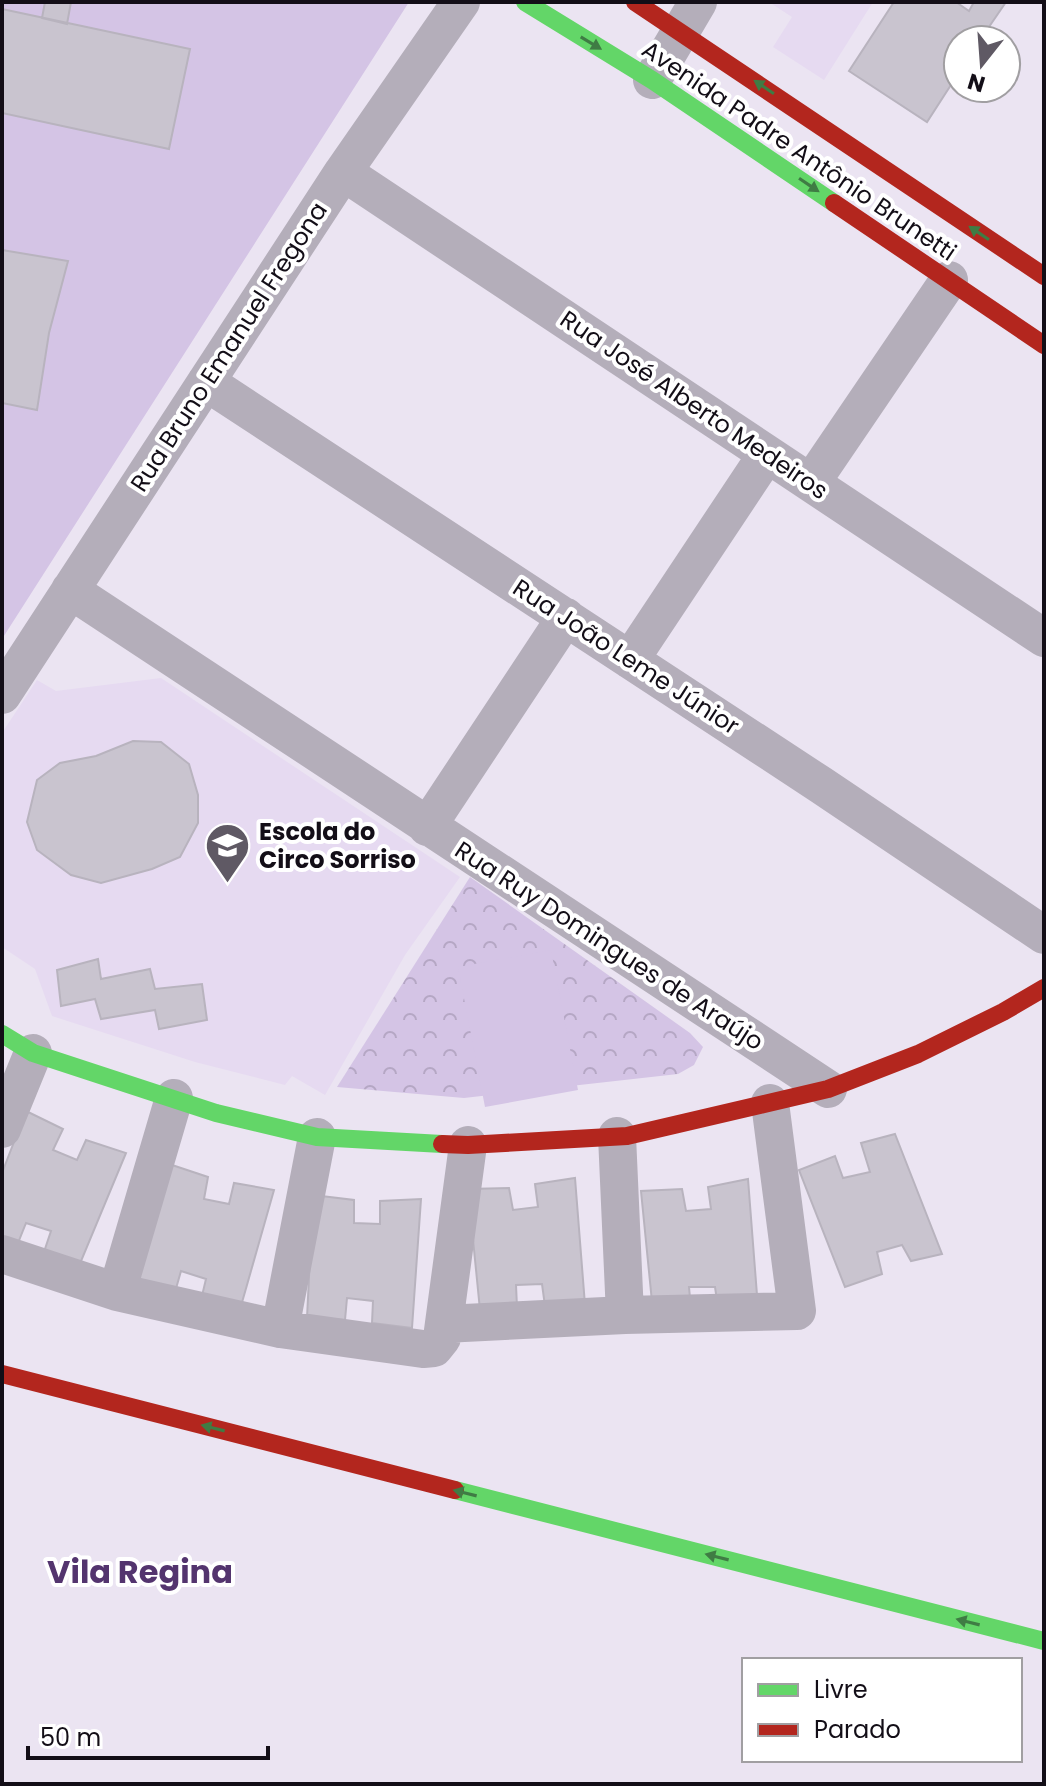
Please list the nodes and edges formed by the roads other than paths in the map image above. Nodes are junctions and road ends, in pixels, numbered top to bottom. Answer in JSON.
{"nodes":[{"id":1,"x":461,"y":2,"type":"edge"},
{"id":2,"x":525,"y":2,"type":"edge"},
{"id":3,"x":635,"y":2,"type":"edge"},
{"id":4,"x":689,"y":16,"type":"edge"},
{"id":5,"x":652,"y":80,"type":"junction"},
{"id":6,"x":343,"y":172,"type":"junction"},
{"id":7,"x":1044,"y":276,"type":"edge"},
{"id":8,"x":949,"y":280,"type":"junction"},
{"id":9,"x":1044,"y":345,"type":"edge"},
{"id":10,"x":206,"y":382,"type":"junction"},
{"id":11,"x":767,"y":454,"type":"junction"},
{"id":12,"x":811,"y":483,"type":"junction"},
{"id":13,"x":70,"y":590,"type":"junction"},
{"id":14,"x":566,"y":617,"type":"junction"},
{"id":15,"x":1044,"y":638,"type":"edge"},
{"id":16,"x":630,"y":660,"type":"junction"},
{"id":17,"x":2,"y":695,"type":"edge"},
{"id":18,"x":427,"y":827,"type":"junction"},
{"id":19,"x":1044,"y":935,"type":"edge"},
{"id":20,"x":1044,"y":988,"type":"edge"},
{"id":21,"x":18,"y":1043,"type":"edge"},
{"id":22,"x":828,"y":1089,"type":"junction"},
{"id":23,"x":174,"y":1098,"type":"junction"},
{"id":24,"x":770,"y":1103,"type":"junction"},
{"id":25,"x":2,"y":1129,"type":"edge"},
{"id":26,"x":617,"y":1136,"type":"junction"},
{"id":27,"x":317,"y":1137,"type":"junction"},
{"id":28,"x":468,"y":1145,"type":"junction"},
{"id":29,"x":2,"y":1254,"type":"edge"},
{"id":30,"x":117,"y":1292,"type":"junction"},
{"id":31,"x":625,"y":1315,"type":"junction"},
{"id":32,"x":444,"y":1324,"type":"junction"},
{"id":33,"x":280,"y":1329,"type":"junction"},
{"id":34,"x":2,"y":1374,"type":"edge"},
{"id":35,"x":1044,"y":1641,"type":"edge"}],
"edges":[{"from":1,"to":6,"type":"street","name":"Rua Bruno Emanuel Fregona"},
{"from":2,"to":5,"type":"street","name":"Avenida Padre Antônio Brunetti","one_way":true},
{"from":3,"to":4,"type":"street","name":"Avenida Padre Antônio Brunetti"},
{"from":4,"to":5,"type":"street"},
{"from":7,"to":4,"type":"street","name":"Avenida Padre Antônio Brunetti","one_way":true},
{"from":5,"to":8,"type":"street","name":"Avenida Padre Antônio Brunetti","one_way":true},
{"from":6,"to":10,"type":"street","name":"Rua Bruno Emanuel Fregona"},
{"from":6,"to":11,"type":"street","name":"Rua José Alberto Medeiros"},
{"from":8,"to":9,"type":"street","name":"Avenida Padre Antônio Brunetti"},
{"from":8,"to":12,"type":"street"},
{"from":10,"to":13,"type":"street","name":"Rua Bruno Emanuel Fregona"},
{"from":10,"to":14,"type":"street","name":"Rua João Leme Júnior"},
{"from":11,"to":12,"type":"street","name":"Rua José Alberto Medeiros"},
{"from":11,"to":16,"type":"street"},
{"from":12,"to":15,"type":"street","name":"Rua José Alberto Medeiros"},
{"from":13,"to":17,"type":"street","name":"Rua Bruno Emanuel Fregona"},
{"from":13,"to":18,"type":"street","name":"Rua Ruy Domingues de Araújo"},
{"from":14,"to":16,"type":"street","name":"Rua João Leme Júnior"},
{"from":14,"to":18,"type":"street"},
{"from":16,"to":19,"type":"street","name":"Rua João Leme Júnior"},
{"from":18,"to":22,"type":"street","name":"Rua Ruy Domingues de Araújo"},
{"from":20,"to":22,"type":"street"},
{"from":21,"to":23,"type":"street"},
{"from":21,"to":25,"type":"street"},
{"from":22,"to":24,"type":"street"},
{"from":23,"to":27,"type":"street"},
{"from":23,"to":30,"type":"street"},
{"from":24,"to":26,"type":"street"},
{"from":24,"to":31,"type":"street"},
{"from":26,"to":28,"type":"street"},
{"from":26,"to":31,"type":"street"},
{"from":27,"to":28,"type":"street"},
{"from":27,"to":33,"type":"street"},
{"from":28,"to":32,"type":"street"},
{"from":29,"to":30,"type":"street"},
{"from":30,"to":33,"type":"street"},
{"from":31,"to":32,"type":"street"},
{"from":32,"to":33,"type":"street"},
{"from":35,"to":34,"type":"street","one_way":true}]}
